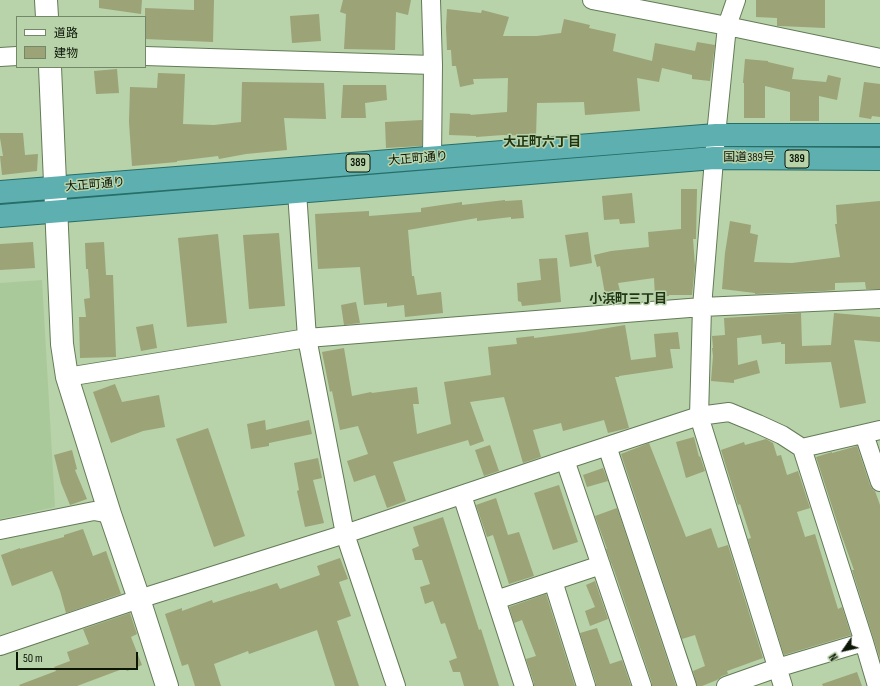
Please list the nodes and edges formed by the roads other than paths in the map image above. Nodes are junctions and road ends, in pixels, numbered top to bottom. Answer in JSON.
{"nodes":[{"id":1,"x":46,"y":0,"type":"edge"},
{"id":2,"x":431,"y":0,"type":"edge"},
{"id":3,"x":592,"y":0,"type":"edge"},
{"id":4,"x":736,"y":0,"type":"edge"},
{"id":5,"x":47,"y":16,"type":"edge"},
{"id":6,"x":726,"y":26,"type":"junction"},
{"id":7,"x":16,"y":56,"type":"edge"},
{"id":8,"x":146,"y":56,"type":"edge"},
{"id":9,"x":0,"y":57,"type":"edge"},
{"id":10,"x":880,"y":58,"type":"edge"},
{"id":11,"x":433,"y":65,"type":"junction"},
{"id":12,"x":50,"y":68,"type":"edge"},
{"id":13,"x":716,"y":135,"type":"junction"},
{"id":14,"x":880,"y":135,"type":"edge"},
{"id":15,"x":432,"y":157,"type":"junction"},
{"id":16,"x":714,"y":158,"type":"junction"},
{"id":17,"x":880,"y":159,"type":"edge"},
{"id":18,"x":56,"y":188,"type":"junction"},
{"id":19,"x":0,"y":192,"type":"edge"},
{"id":20,"x":297,"y":192,"type":"junction"},
{"id":21,"x":57,"y":211,"type":"junction"},
{"id":22,"x":0,"y":216,"type":"edge"},
{"id":23,"x":880,"y":299,"type":"edge"},
{"id":24,"x":702,"y":307,"type":"junction"},
{"id":25,"x":307,"y":338,"type":"junction"},
{"id":26,"x":66,"y":377,"type":"junction"},
{"id":27,"x":699,"y":416,"type":"junction"},
{"id":28,"x":872,"y":432,"type":"edge"},
{"id":29,"x":607,"y":446,"type":"junction"},
{"id":30,"x":802,"y":448,"type":"junction"},
{"id":31,"x":565,"y":460,"type":"junction"},
{"id":32,"x":880,"y":482,"type":"edge"},
{"id":33,"x":462,"y":495,"type":"junction"},
{"id":34,"x":110,"y":514,"type":"junction"},
{"id":35,"x":0,"y":530,"type":"edge"},
{"id":36,"x":345,"y":534,"type":"junction"},
{"id":37,"x":601,"y":565,"type":"junction"},
{"id":38,"x":553,"y":581,"type":"junction"},
{"id":39,"x":139,"y":599,"type":"junction"},
{"id":40,"x":496,"y":600,"type":"junction"},
{"id":41,"x":864,"y":642,"type":"junction"},
{"id":42,"x":0,"y":646,"type":"edge"},
{"id":43,"x":777,"y":668,"type":"junction"},
{"id":44,"x":877,"y":680,"type":"edge"},
{"id":45,"x":167,"y":686,"type":"edge"},
{"id":46,"x":396,"y":686,"type":"edge"},
{"id":47,"x":524,"y":686,"type":"edge"},
{"id":48,"x":586,"y":686,"type":"edge"},
{"id":49,"x":642,"y":686,"type":"edge"},
{"id":50,"x":686,"y":686,"type":"edge"},
{"id":51,"x":726,"y":686,"type":"edge"},
{"id":52,"x":783,"y":686,"type":"edge"}],
"edges":[{"from":1,"to":5,"type":"street"},
{"from":2,"to":11,"type":"street"},
{"from":3,"to":6,"type":"street"},
{"from":4,"to":6,"type":"street"},
{"from":6,"to":10,"type":"street"},
{"from":6,"to":13,"type":"street"},
{"from":7,"to":9,"type":"street"},
{"from":8,"to":11,"type":"street"},
{"from":11,"to":15,"type":"street"},
{"from":12,"to":18,"type":"street"},
{"from":13,"to":14,"type":"highway","name":"国道389号","number":"389"},
{"from":13,"to":15,"type":"highway","name":"大正町通り","number":"389"},
{"from":13,"to":16,"type":"street"},
{"from":15,"to":18,"type":"highway","name":"大正町通り","number":"389"},
{"from":16,"to":17,"type":"highway","name":"国道389号","number":"389"},
{"from":16,"to":20,"type":"highway","name":"大正町通り","number":"389"},
{"from":16,"to":24,"type":"street"},
{"from":18,"to":19,"type":"highway","name":"大正町通り","number":"389"},
{"from":18,"to":21,"type":"street"},
{"from":20,"to":21,"type":"highway","name":"大正町通り","number":"389"},
{"from":20,"to":25,"type":"street"},
{"from":21,"to":22,"type":"highway","name":"大正町通り","number":"389"},
{"from":21,"to":26,"type":"street"},
{"from":23,"to":24,"type":"street"},
{"from":24,"to":25,"type":"street"},
{"from":24,"to":27,"type":"street"},
{"from":25,"to":26,"type":"street"},
{"from":25,"to":36,"type":"street"},
{"from":26,"to":34,"type":"street"},
{"from":27,"to":29,"type":"street"},
{"from":27,"to":30,"type":"street"},
{"from":27,"to":43,"type":"street"},
{"from":28,"to":30,"type":"street"},
{"from":28,"to":32,"type":"street"},
{"from":29,"to":31,"type":"street"},
{"from":29,"to":50,"type":"street"},
{"from":30,"to":41,"type":"street"},
{"from":31,"to":33,"type":"street"},
{"from":31,"to":37,"type":"street"},
{"from":33,"to":36,"type":"street"},
{"from":33,"to":40,"type":"street"},
{"from":34,"to":35,"type":"street"},
{"from":34,"to":39,"type":"street"},
{"from":36,"to":39,"type":"street"},
{"from":36,"to":46,"type":"street"},
{"from":37,"to":38,"type":"street"},
{"from":37,"to":49,"type":"street"},
{"from":38,"to":40,"type":"street"},
{"from":38,"to":48,"type":"street"},
{"from":39,"to":42,"type":"street"},
{"from":39,"to":45,"type":"street"},
{"from":40,"to":47,"type":"street"},
{"from":41,"to":43,"type":"street"},
{"from":41,"to":44,"type":"street"},
{"from":43,"to":51,"type":"street"},
{"from":43,"to":52,"type":"street"}]}
